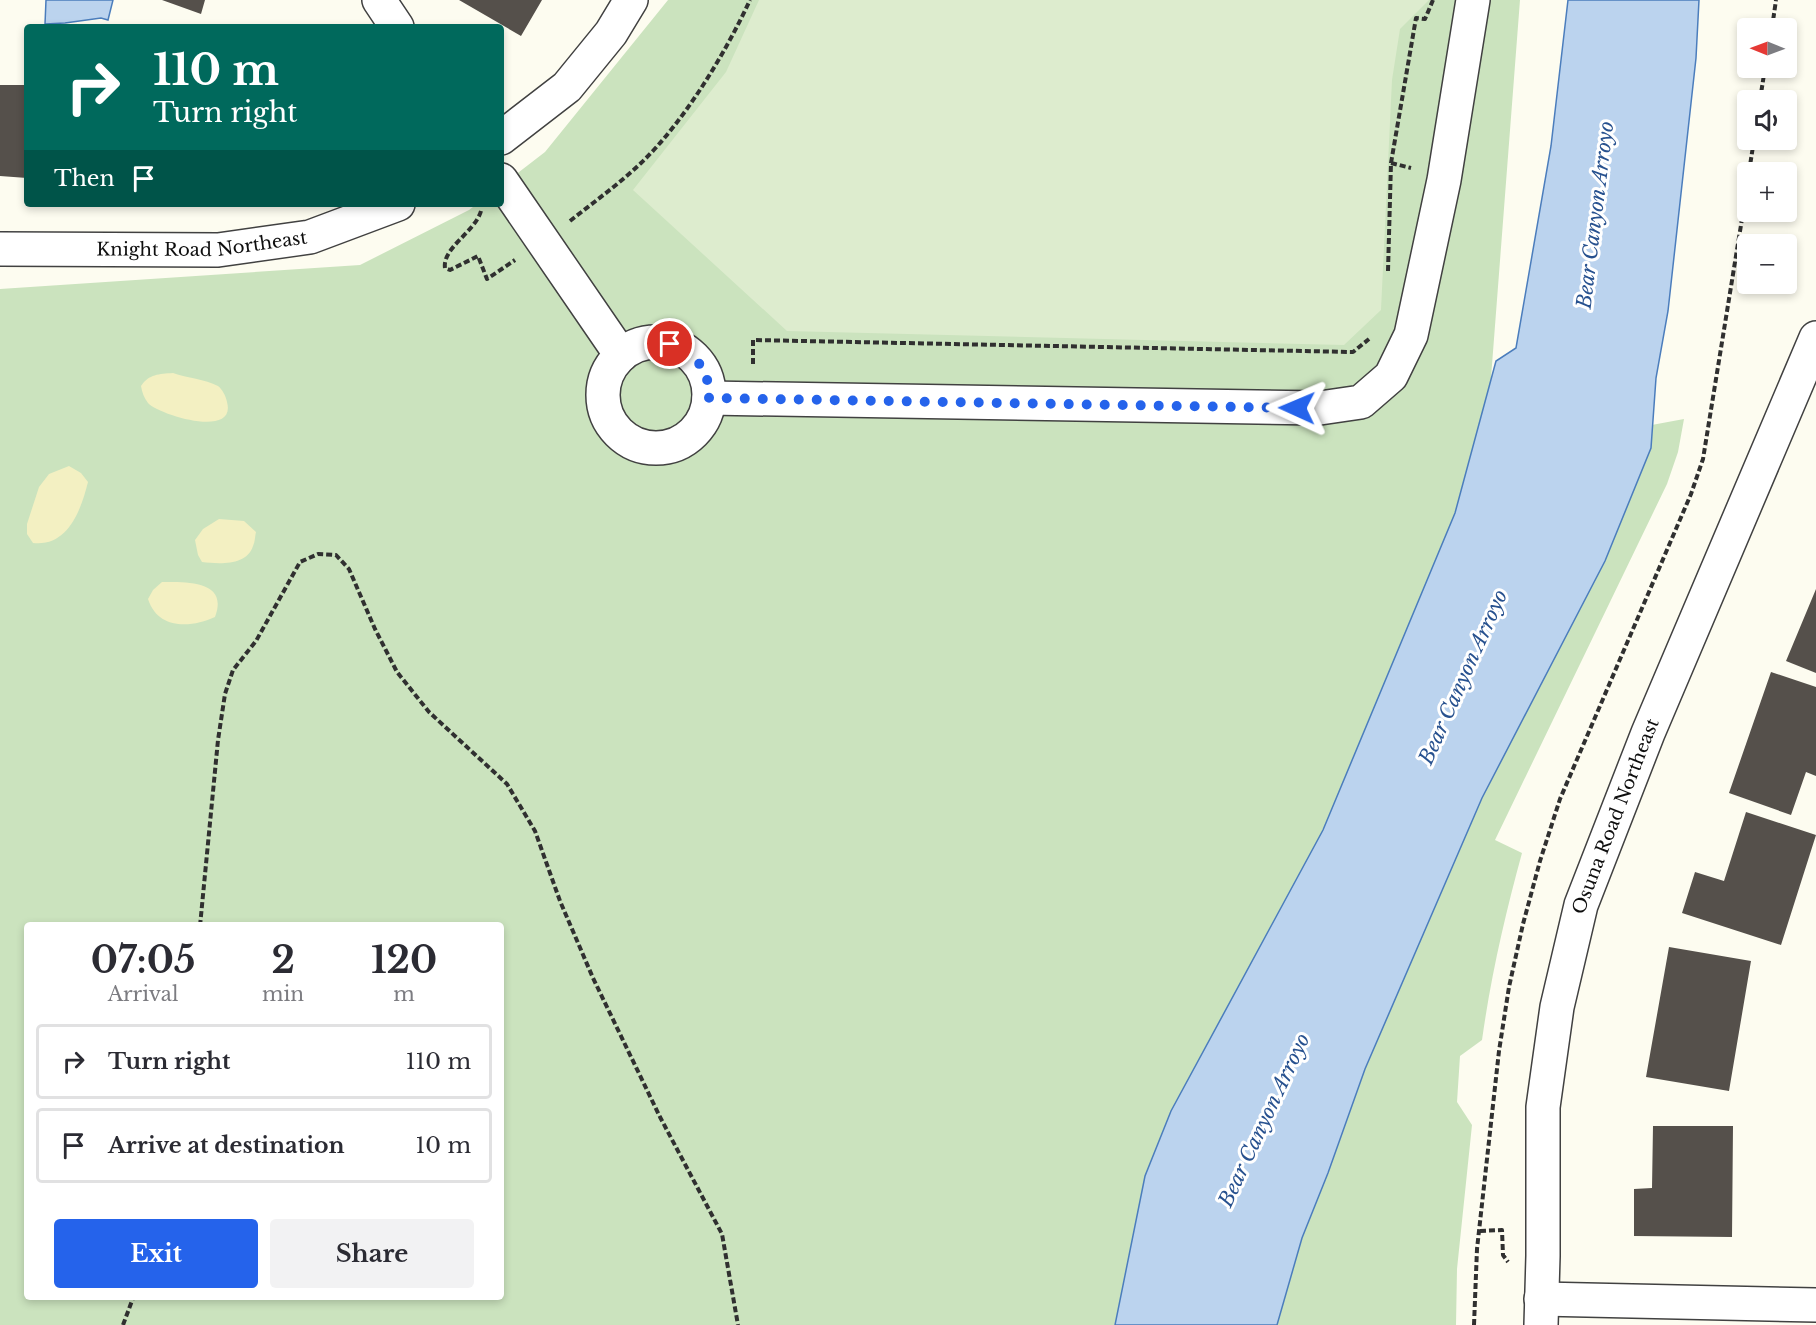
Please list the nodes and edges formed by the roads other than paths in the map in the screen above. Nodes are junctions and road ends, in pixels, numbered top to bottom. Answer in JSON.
{"nodes":[{"id":1,"x":379,"y":0,"type":"edge"},
{"id":2,"x":631,"y":0,"type":"edge"},
{"id":3,"x":1473,"y":0,"type":"edge"},
{"id":4,"x":395,"y":24,"type":"edge"},
{"id":5,"x":504,"y":136,"type":"edge"},
{"id":6,"x":504,"y":184,"type":"edge"},
{"id":7,"x":391,"y":207,"type":"edge"},
{"id":8,"x":0,"y":249,"type":"edge"},
{"id":9,"x":1816,"y":338,"type":"edge"},
{"id":10,"x":621,"y":354,"type":"junction"},
{"id":11,"x":709,"y":398,"type":"junction"},
{"id":12,"x":1816,"y":1305,"type":"edge"},
{"id":13,"x":1541,"y":1312,"type":"edge"}],
"edges":[{"from":1,"to":4,"type":"street"},
{"from":2,"to":5,"type":"street"},
{"from":3,"to":11,"type":"street"},
{"from":6,"to":10,"type":"street"},
{"from":7,"to":8,"type":"street","name":"Knight Road Northeast"},
{"from":9,"to":13,"type":"street","name":"Osuna Road Northeast"},
{"from":10,"to":11,"type":"street"},
{"from":10,"to":11,"type":"street"},
{"from":12,"to":13,"type":"street"}]}
